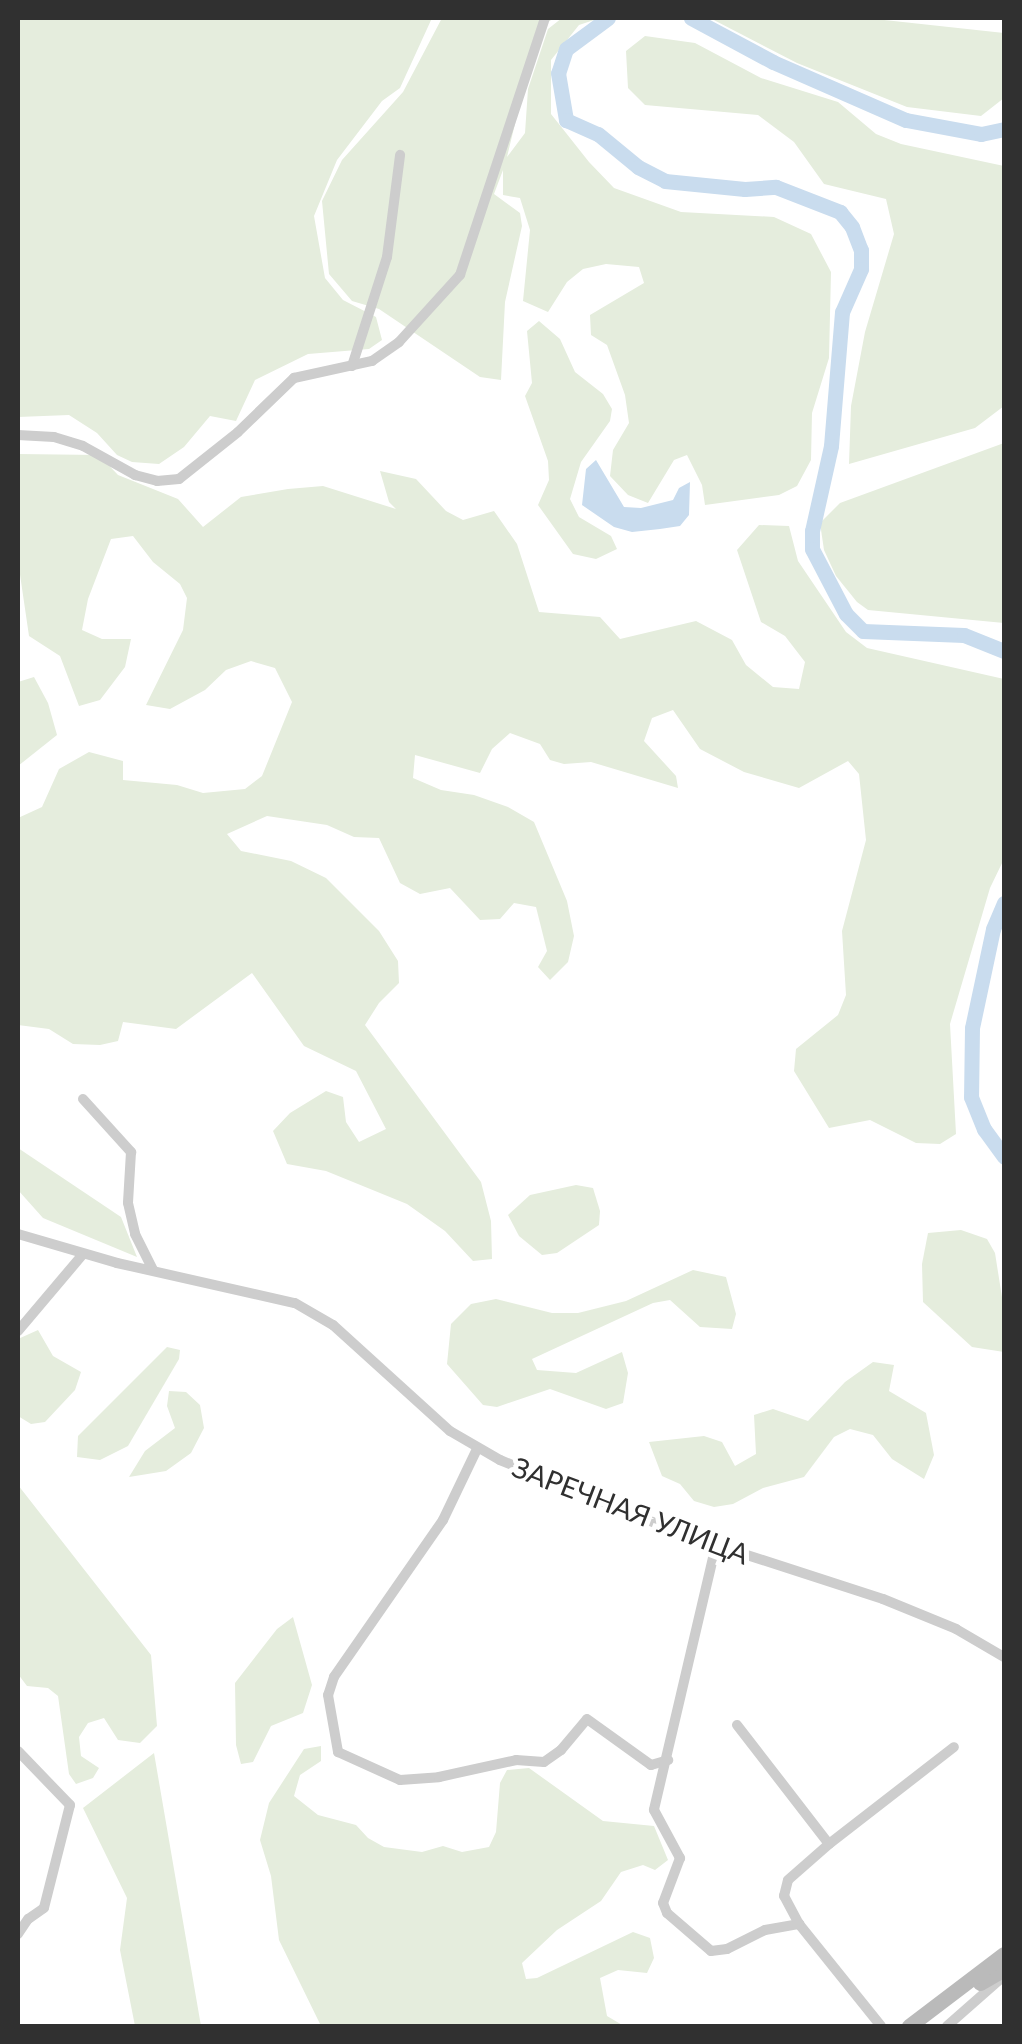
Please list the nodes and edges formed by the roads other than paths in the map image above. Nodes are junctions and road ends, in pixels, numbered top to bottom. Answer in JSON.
{"nodes":[{"id":1,"x":541,"y":19,"type":"edge"},
{"id":2,"x":400,"y":156,"type":"dead end"},
{"id":3,"x":352,"y":366,"type":"junction"},
{"id":4,"x":18,"y":435,"type":"edge"},
{"id":5,"x":82,"y":1099,"type":"dead end"},
{"id":6,"x":18,"y":1234,"type":"edge"},
{"id":7,"x":83,"y":1254,"type":"junction"},
{"id":8,"x":153,"y":1270,"type":"junction"},
{"id":9,"x":18,"y":1331,"type":"edge"},
{"id":10,"x":477,"y":1448,"type":"junction"},
{"id":11,"x":716,"y":1546,"type":"junction"},
{"id":12,"x":1004,"y":1657,"type":"edge"},
{"id":13,"x":737,"y":1725,"type":"dead end"},
{"id":14,"x":954,"y":1747,"type":"dead end"},
{"id":15,"x":18,"y":1752,"type":"edge"},
{"id":16,"x":668,"y":1760,"type":"junction"},
{"id":17,"x":829,"y":1844,"type":"junction"},
{"id":18,"x":799,"y":1924,"type":"junction"},
{"id":19,"x":18,"y":1934,"type":"edge"},
{"id":20,"x":1004,"y":1954,"type":"edge"},
{"id":21,"x":1004,"y":1972,"type":"edge"},
{"id":22,"x":882,"y":2026,"type":"edge"},
{"id":23,"x":912,"y":2026,"type":"edge"},
{"id":24,"x":947,"y":2026,"type":"edge"}],
"edges":[{"from":1,"to":3,"type":"street"},
{"from":2,"to":3,"type":"street"},
{"from":3,"to":4,"type":"street"},
{"from":5,"to":8,"type":"street"},
{"from":6,"to":7,"type":"street","name":"ЗАРЕЧНАЯ УЛИЦА"},
{"from":7,"to":8,"type":"street","name":"ЗАРЕЧНАЯ УЛИЦА"},
{"from":7,"to":9,"type":"street"},
{"from":8,"to":10,"type":"street","name":"ЗАРЕЧНАЯ УЛИЦА"},
{"from":10,"to":11,"type":"street","name":"ЗАРЕЧНАЯ УЛИЦА"},
{"from":10,"to":16,"type":"street"},
{"from":11,"to":12,"type":"street","name":"ЗАРЕЧНАЯ УЛИЦА"},
{"from":11,"to":16,"type":"street"},
{"from":13,"to":17,"type":"street"},
{"from":14,"to":17,"type":"street"},
{"from":15,"to":19,"type":"street"},
{"from":16,"to":18,"type":"street"},
{"from":17,"to":18,"type":"street"},
{"from":18,"to":22,"type":"street"},
{"from":20,"to":23,"type":"main road"},
{"from":21,"to":23,"type":"main road"},
{"from":21,"to":24,"type":"street"}]}
